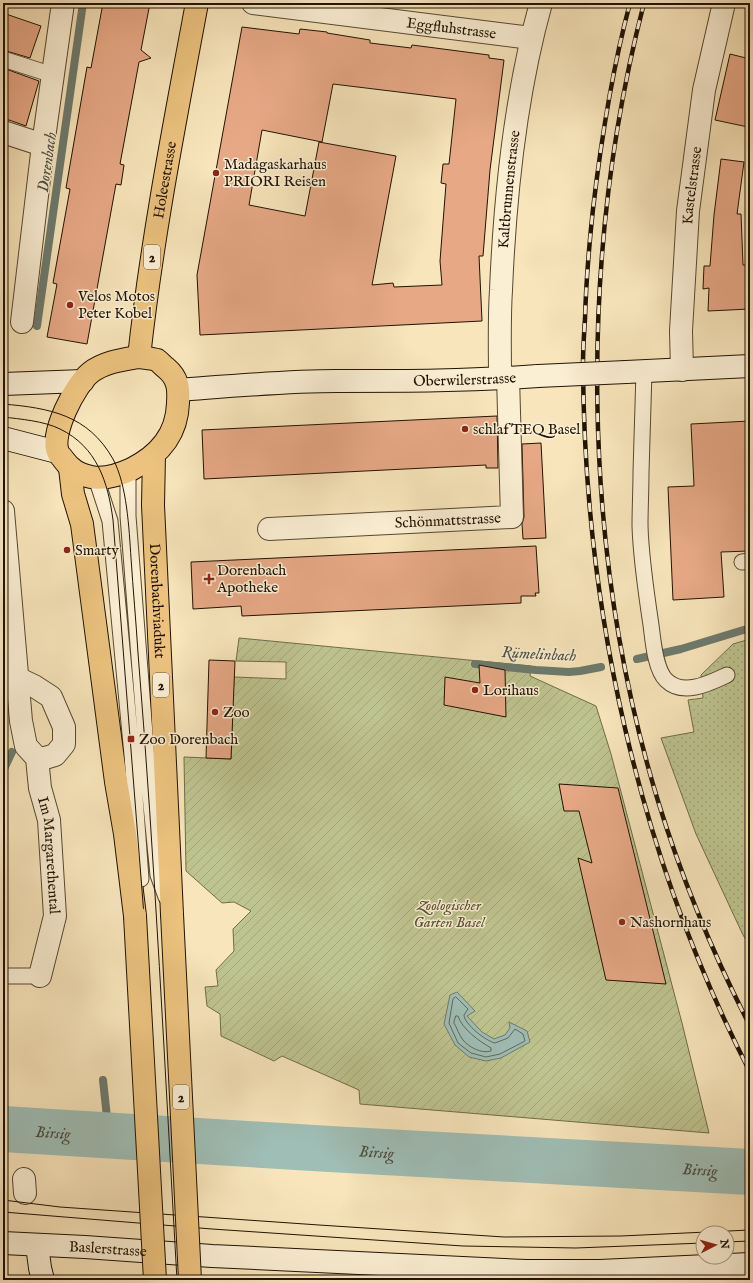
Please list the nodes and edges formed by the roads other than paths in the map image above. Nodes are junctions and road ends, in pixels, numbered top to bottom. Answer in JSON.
{"nodes":[{"id":1,"x":64,"y":3,"type":"edge"},
{"id":2,"x":197,"y":3,"type":"edge"},
{"id":3,"x":253,"y":3,"type":"edge"},
{"id":4,"x":541,"y":3,"type":"edge"},
{"id":5,"x":724,"y":3,"type":"edge"},
{"id":6,"x":532,"y":38,"type":"junction"},
{"id":7,"x":3,"y":59,"type":"edge"},
{"id":8,"x":53,"y":75,"type":"junction"},
{"id":9,"x":3,"y":132,"type":"edge"},
{"id":10,"x":43,"y":145,"type":"junction"},
{"id":11,"x":22,"y":322,"type":"dead end"},
{"id":12,"x":139,"y":357,"type":"junction"},
{"id":13,"x":750,"y":366,"type":"edge"},
{"id":14,"x":682,"y":370,"type":"junction"},
{"id":15,"x":635,"y":372,"type":"junction"},
{"id":16,"x":504,"y":378,"type":"junction"},
{"id":17,"x":82,"y":381,"type":"junction"},
{"id":18,"x":3,"y":384,"type":"edge"},
{"id":19,"x":179,"y":390,"type":"junction"},
{"id":20,"x":3,"y":438,"type":"edge"},
{"id":21,"x":154,"y":455,"type":"junction"},
{"id":22,"x":64,"y":460,"type":"junction"},
{"id":23,"x":128,"y":471,"type":"junction"},
{"id":24,"x":96,"y":478,"type":"junction"},
{"id":25,"x":3,"y":511,"type":"edge"},
{"id":26,"x":269,"y":529,"type":"dead end"},
{"id":27,"x":728,"y":675,"type":"dead end"},
{"id":28,"x":10,"y":679,"type":"edge"},
{"id":29,"x":37,"y":758,"type":"junction"},
{"id":30,"x":172,"y":914,"type":"junction"},
{"id":31,"x":135,"y":916,"type":"junction"},
{"id":32,"x":3,"y":976,"type":"edge"},
{"id":33,"x":40,"y":976,"type":"joint"},
{"id":34,"x":3,"y":1243,"type":"edge"},
{"id":35,"x":37,"y":1245,"type":"junction"},
{"id":36,"x":750,"y":1264,"type":"edge"},
{"id":37,"x":43,"y":1280,"type":"edge"},
{"id":38,"x":155,"y":1280,"type":"edge"},
{"id":39,"x":190,"y":1280,"type":"edge"}],
"edges":[{"from":1,"to":8,"type":"street"},
{"from":2,"to":12,"type":"main road","name":"Holeestrasse","number":"2"},
{"from":3,"to":6,"type":"street","name":"Eggfluhstrasse"},
{"from":4,"to":6,"type":"street","name":"Kaltbrunnenstrasse"},
{"from":5,"to":14,"type":"street","name":"Kastelstrasse"},
{"from":6,"to":16,"type":"street","name":"Kaltbrunnenstrasse"},
{"from":7,"to":8,"type":"lane"},
{"from":8,"to":10,"type":"street"},
{"from":9,"to":10,"type":"street"},
{"from":10,"to":11,"type":"street"},
{"from":12,"to":17,"type":"main road"},
{"from":12,"to":19,"type":"main road"},
{"from":13,"to":14,"type":"street","name":"Oberwilerstrasse"},
{"from":14,"to":15,"type":"street","name":"Oberwilerstrasse"},
{"from":15,"to":16,"type":"street","name":"Oberwilerstrasse","bridge":true},
{"from":15,"to":27,"type":"lane"},
{"from":16,"to":19,"type":"street","name":"Oberwilerstrasse"},
{"from":16,"to":26,"type":"street","name":"Schönmattstrasse"},
{"from":17,"to":18,"type":"street"},
{"from":17,"to":22,"type":"main road"},
{"from":19,"to":21,"type":"main road"},
{"from":20,"to":22,"type":"street"},
{"from":21,"to":23,"type":"main road"},
{"from":21,"to":30,"type":"main road","name":"Dorenbachviadukt","number":"2"},
{"from":22,"to":24,"type":"main road"},
{"from":22,"to":31,"type":"main road"},
{"from":23,"to":24,"type":"main road"},
{"from":23,"to":30,"type":"lane"},
{"from":24,"to":31,"type":"lane"},
{"from":25,"to":28,"type":"street"},
{"from":28,"to":29,"type":"street"},
{"from":28,"to":29,"type":"street"},
{"from":29,"to":33,"type":"street","name":"Im Margarethental"},
{"from":30,"to":39,"type":"main road","number":"2","bridge":true},
{"from":31,"to":38,"type":"main road","bridge":true},
{"from":32,"to":33,"type":"lane"},
{"from":34,"to":35,"type":"street","name":"Baslerstrasse"},
{"from":35,"to":36,"type":"street","name":"Baslerstrasse"},
{"from":35,"to":37,"type":"street"}]}
